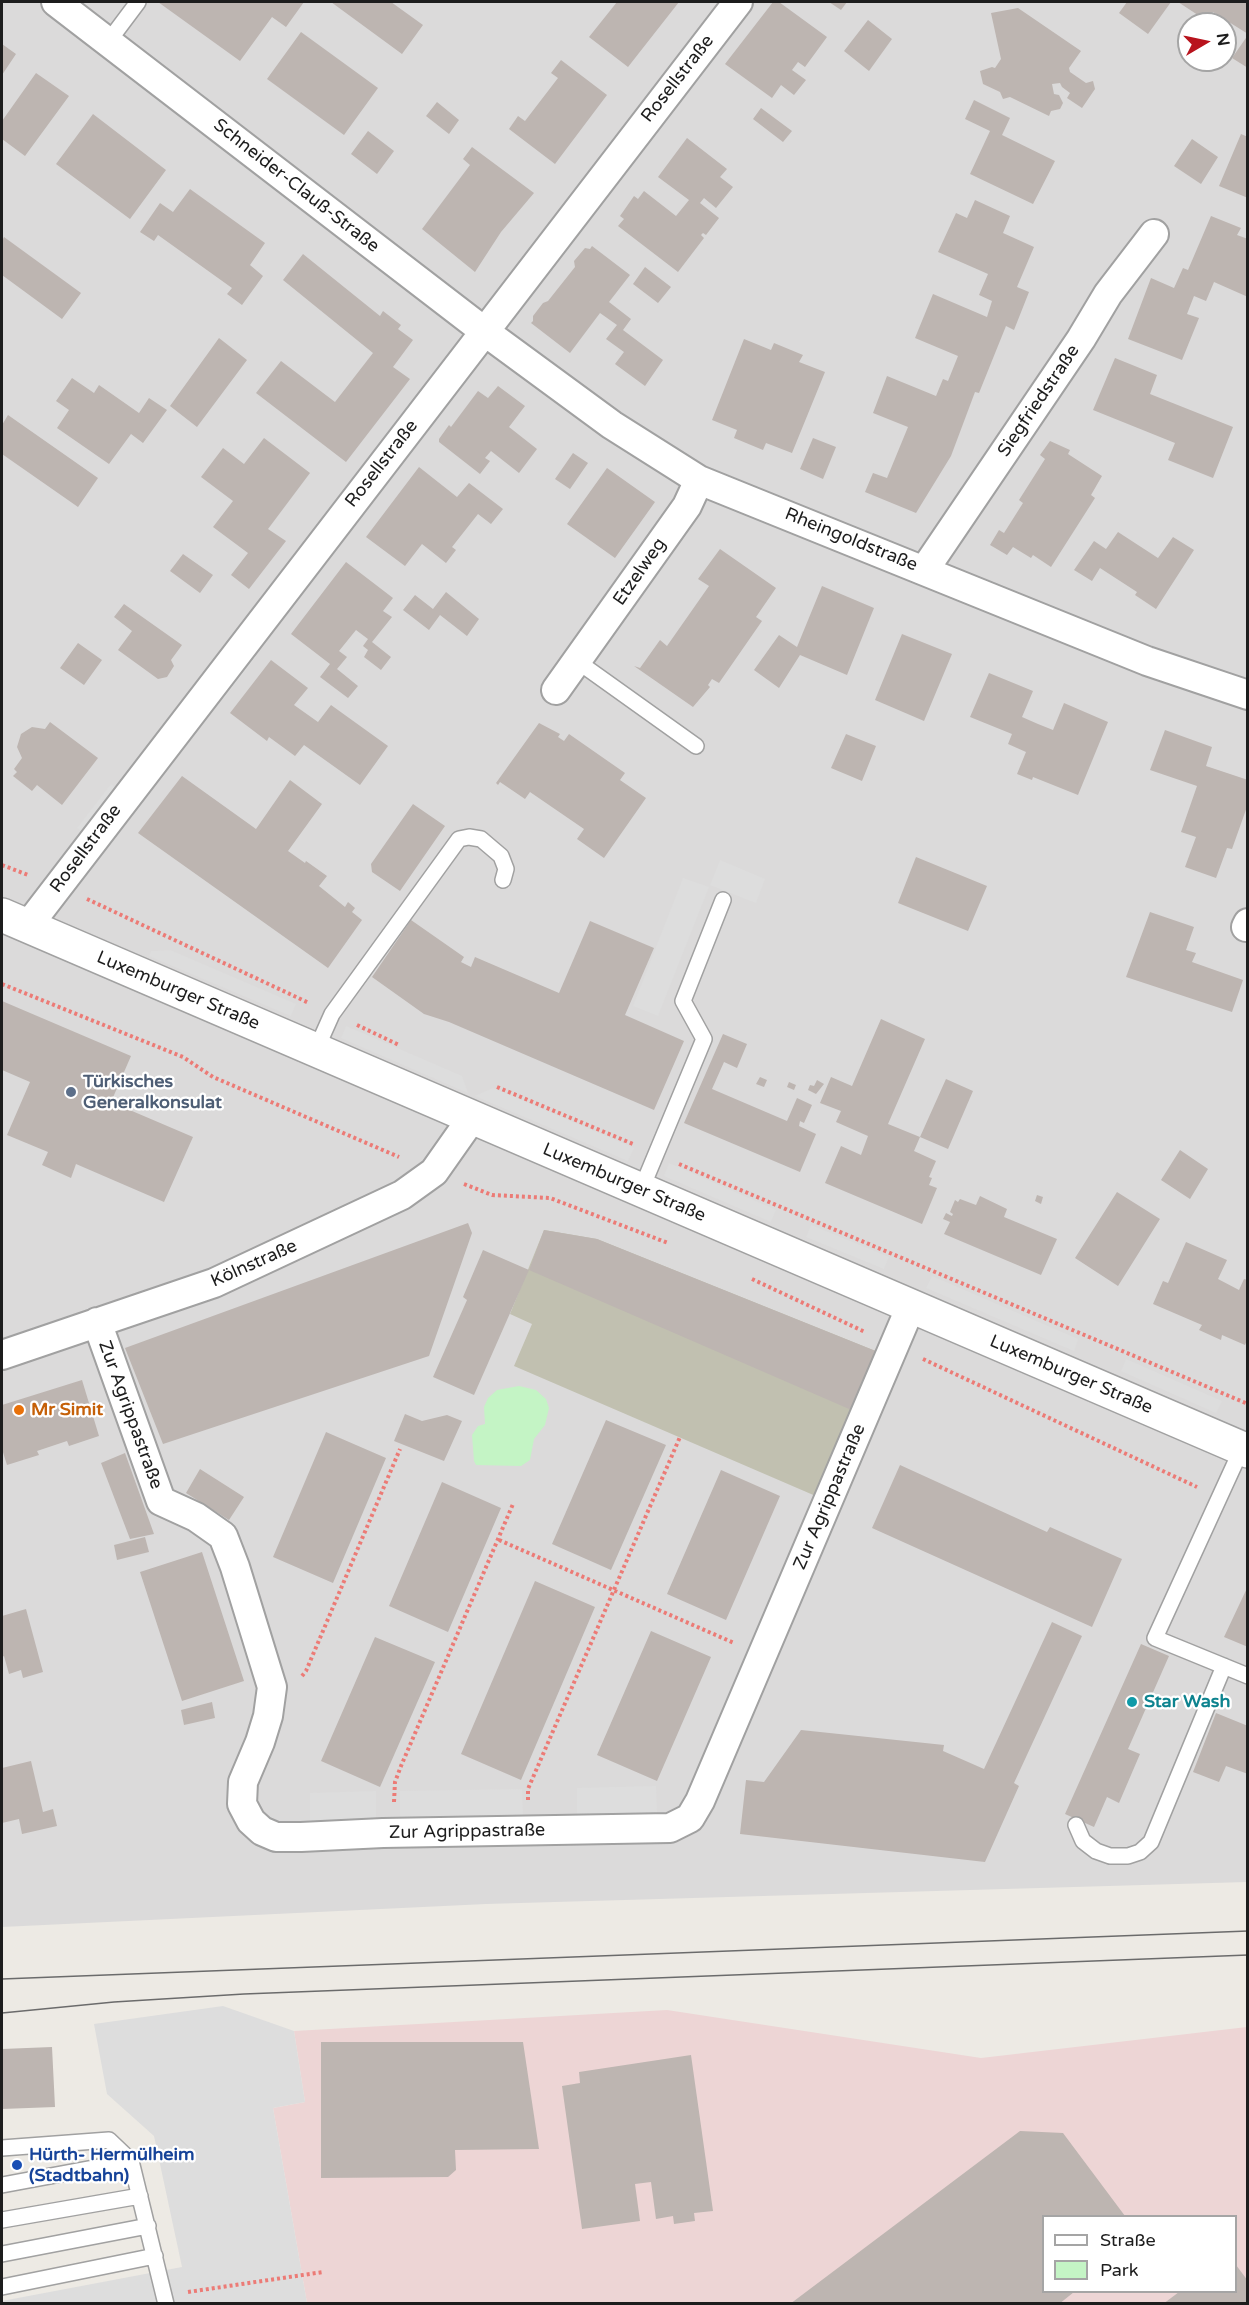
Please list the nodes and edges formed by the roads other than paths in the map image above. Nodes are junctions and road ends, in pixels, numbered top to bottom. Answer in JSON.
{"nodes":[{"id":1,"x":56,"y":2,"type":"edge"},
{"id":2,"x":138,"y":2,"type":"edge"},
{"id":3,"x":738,"y":2,"type":"edge"},
{"id":4,"x":108,"y":42,"type":"junction"},
{"id":5,"x":1154,"y":234,"type":"dead end"},
{"id":6,"x":484,"y":331,"type":"junction"},
{"id":7,"x":699,"y":480,"type":"junction"},
{"id":8,"x":925,"y":569,"type":"junction"},
{"id":9,"x":577,"y":661,"type":"junction"},
{"id":10,"x":556,"y":690,"type":"dead end"},
{"id":11,"x":1248,"y":696,"type":"edge"},
{"id":12,"x":696,"y":746,"type":"dead end"},
{"id":13,"x":502,"y":880,"type":"dead end"},
{"id":14,"x":723,"y":900,"type":"dead end"},
{"id":15,"x":14,"y":921,"type":"edge"},
{"id":16,"x":316,"y":1050,"type":"junction"},
{"id":17,"x":472,"y":1118,"type":"junction"},
{"id":18,"x":641,"y":1190,"type":"junction"},
{"id":19,"x":911,"y":1306,"type":"junction"},
{"id":20,"x":97,"y":1322,"type":"junction"},
{"id":21,"x":2,"y":1355,"type":"edge"},
{"id":22,"x":1245,"y":1449,"type":"edge"},
{"id":23,"x":1224,"y":1666,"type":"junction"},
{"id":24,"x":1248,"y":1676,"type":"edge"},
{"id":25,"x":1076,"y":1825,"type":"dead end"},
{"id":26,"x":2,"y":2148,"type":"edge"},
{"id":27,"x":130,"y":2161,"type":"junction"},
{"id":28,"x":2,"y":2185,"type":"edge"},
{"id":29,"x":140,"y":2196,"type":"junction"},
{"id":30,"x":2,"y":2220,"type":"edge"},
{"id":31,"x":148,"y":2226,"type":"junction"},
{"id":32,"x":2,"y":2254,"type":"edge"},
{"id":33,"x":155,"y":2256,"type":"junction"},
{"id":34,"x":2,"y":2287,"type":"edge"},
{"id":35,"x":165,"y":2300,"type":"edge"}],
"edges":[{"from":1,"to":4,"type":"street","name":"Schneider-Clauß-Straße"},
{"from":2,"to":4,"type":"lane"},
{"from":3,"to":6,"type":"street","name":"Rosellstraße"},
{"from":4,"to":6,"type":"street","name":"Schneider-Clauß-Straße"},
{"from":5,"to":8,"type":"street","name":"Siegfriedstraße"},
{"from":6,"to":7,"type":"street","name":"Rheingoldstraße"},
{"from":6,"to":15,"type":"street","name":"Rosellstraße"},
{"from":7,"to":8,"type":"street","name":"Rheingoldstraße"},
{"from":7,"to":9,"type":"street","name":"Etzelweg"},
{"from":8,"to":11,"type":"street","name":"Rheingoldstraße"},
{"from":9,"to":10,"type":"street","name":"Etzelweg"},
{"from":9,"to":12,"type":"lane"},
{"from":13,"to":16,"type":"lane"},
{"from":14,"to":18,"type":"lane"},
{"from":15,"to":16,"type":"street","name":"Luxemburger Straße"},
{"from":16,"to":17,"type":"street","name":"Luxemburger Straße"},
{"from":17,"to":18,"type":"street","name":"Luxemburger Straße"},
{"from":17,"to":20,"type":"street","name":"Kölnstraße"},
{"from":18,"to":19,"type":"street","name":"Luxemburger Straße"},
{"from":19,"to":20,"type":"street","name":"Zur Agrippastraße"},
{"from":19,"to":22,"type":"street","name":"Luxemburger Straße"},
{"from":20,"to":21,"type":"street","name":"Kölnstraße"},
{"from":22,"to":23,"type":"lane"},
{"from":23,"to":24,"type":"lane"},
{"from":23,"to":25,"type":"lane"},
{"from":26,"to":27,"type":"lane"},
{"from":27,"to":28,"type":"lane"},
{"from":27,"to":29,"type":"lane"},
{"from":29,"to":30,"type":"lane"},
{"from":29,"to":31,"type":"lane"},
{"from":31,"to":32,"type":"lane"},
{"from":31,"to":33,"type":"lane"},
{"from":33,"to":34,"type":"lane"},
{"from":33,"to":35,"type":"lane"}]}
